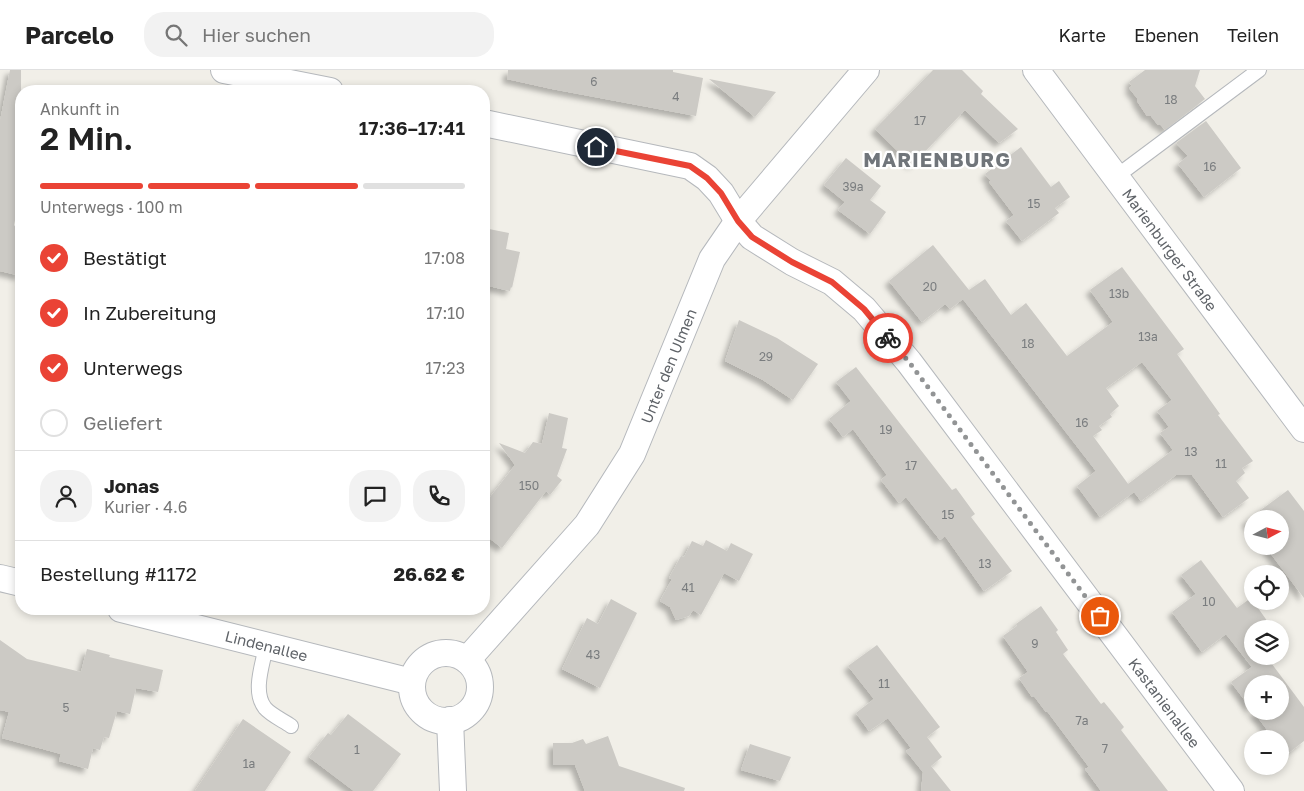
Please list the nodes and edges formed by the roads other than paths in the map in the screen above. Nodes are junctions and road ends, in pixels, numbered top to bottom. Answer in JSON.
{"nodes":[{"id":1,"x":224,"y":70,"type":"edge"},
{"id":2,"x":866,"y":70,"type":"edge"},
{"id":3,"x":1036,"y":70,"type":"edge"},
{"id":4,"x":1259,"y":70,"type":"edge"},
{"id":5,"x":323,"y":83,"type":"edge"},
{"id":6,"x":490,"y":124,"type":"edge"},
{"id":7,"x":1116,"y":176,"type":"junction"},
{"id":8,"x":738,"y":221,"type":"junction"},
{"id":9,"x":1304,"y":429,"type":"edge"},
{"id":10,"x":0,"y":578,"type":"edge"},
{"id":11,"x":15,"y":582,"type":"edge"},
{"id":12,"x":145,"y":615,"type":"edge"},
{"id":13,"x":266,"y":646,"type":"junction"},
{"id":14,"x":467,"y":660,"type":"junction"},
{"id":15,"x":412,"y":682,"type":"junction"},
{"id":16,"x":450,"y":720,"type":"junction"},
{"id":17,"x":291,"y":726,"type":"dead end"},
{"id":18,"x":453,"y":791,"type":"edge"},
{"id":19,"x":1231,"y":791,"type":"edge"}],
"edges":[{"from":1,"to":5,"type":"street"},
{"from":2,"to":8,"type":"street","name":"Unter den Ulmen"},
{"from":3,"to":7,"type":"street","name":"Marienburger Straße"},
{"from":4,"to":7,"type":"lane"},
{"from":6,"to":8,"type":"street","name":"Kastanienallee"},
{"from":7,"to":9,"type":"street","name":"Marienburger Straße"},
{"from":8,"to":14,"type":"street","name":"Unter den Ulmen"},
{"from":8,"to":19,"type":"street","name":"Kastanienallee"},
{"from":10,"to":11,"type":"street"},
{"from":12,"to":13,"type":"street","name":"Lindenallee"},
{"from":13,"to":15,"type":"street","name":"Lindenallee"},
{"from":13,"to":17,"type":"lane"},
{"from":14,"to":15,"type":"street"},
{"from":14,"to":16,"type":"street"},
{"from":15,"to":16,"type":"street"},
{"from":16,"to":18,"type":"street"}]}
